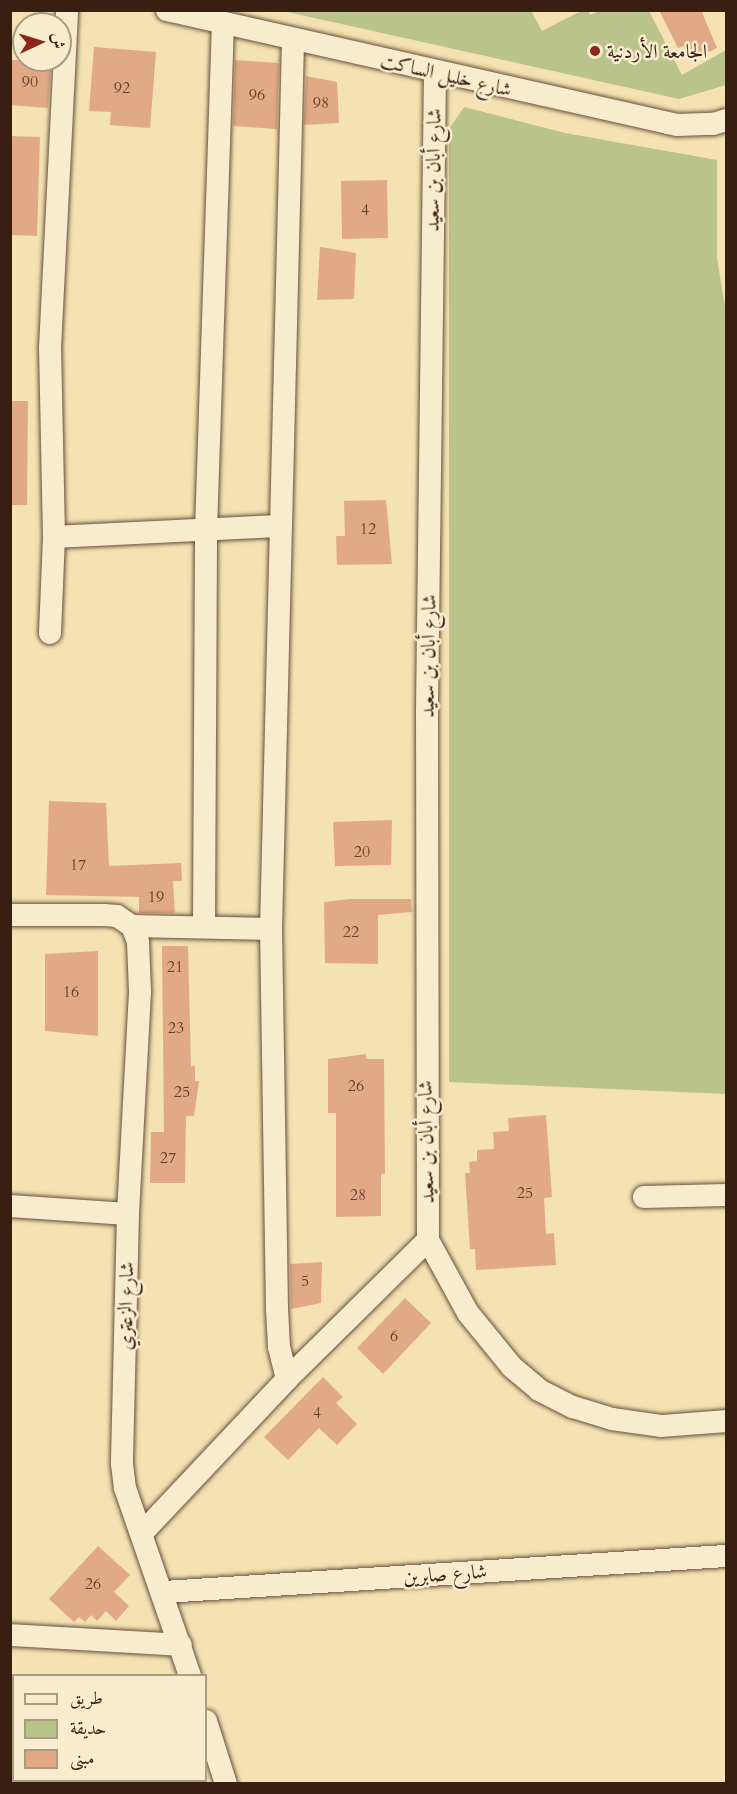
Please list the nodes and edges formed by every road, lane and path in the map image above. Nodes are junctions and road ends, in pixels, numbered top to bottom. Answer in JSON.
{"nodes":[{"id":1,"x":67,"y":10,"type":"edge"},
{"id":2,"x":167,"y":10,"type":"edge"},
{"id":3,"x":223,"y":23,"type":"junction"},
{"id":4,"x":293,"y":39,"type":"junction"},
{"id":5,"x":435,"y":73,"type":"junction"},
{"id":6,"x":726,"y":120,"type":"edge"},
{"id":7,"x":279,"y":526,"type":"junction"},
{"id":8,"x":206,"y":530,"type":"junction"},
{"id":9,"x":54,"y":537,"type":"junction"},
{"id":10,"x":50,"y":633,"type":"dead end"},
{"id":11,"x":10,"y":915,"type":"edge"},
{"id":12,"x":204,"y":925,"type":"junction"},
{"id":13,"x":132,"y":926,"type":"junction"},
{"id":14,"x":271,"y":929,"type":"junction"},
{"id":15,"x":726,"y":1195,"type":"edge"},
{"id":16,"x":644,"y":1197,"type":"dead end"},
{"id":17,"x":10,"y":1206,"type":"edge"},
{"id":18,"x":128,"y":1214,"type":"junction"},
{"id":19,"x":428,"y":1240,"type":"junction"},
{"id":20,"x":287,"y":1379,"type":"junction"},
{"id":21,"x":726,"y":1421,"type":"edge"},
{"id":22,"x":143,"y":1532,"type":"junction"},
{"id":23,"x":726,"y":1556,"type":"edge"},
{"id":24,"x":164,"y":1592,"type":"junction"},
{"id":25,"x":10,"y":1635,"type":"edge"},
{"id":26,"x":181,"y":1645,"type":"junction"},
{"id":27,"x":189,"y":1674,"type":"edge"},
{"id":28,"x":207,"y":1724,"type":"edge"},
{"id":29,"x":226,"y":1784,"type":"edge"}],
"edges":[{"from":1,"to":9,"type":"street"},
{"from":2,"to":3,"type":"street","name":"شارع خليل الساكت"},
{"from":3,"to":4,"type":"street","name":"شارع خليل الساكت"},
{"from":3,"to":8,"type":"street"},
{"from":4,"to":5,"type":"street","name":"شارع خليل الساكت"},
{"from":4,"to":7,"type":"street"},
{"from":5,"to":6,"type":"street","name":"شارع خليل الساكت"},
{"from":5,"to":19,"type":"street","name":"شارع أبان بن سعيد"},
{"from":7,"to":8,"type":"street"},
{"from":7,"to":14,"type":"street"},
{"from":8,"to":9,"type":"street"},
{"from":8,"to":12,"type":"street"},
{"from":9,"to":10,"type":"street"},
{"from":11,"to":13,"type":"street"},
{"from":12,"to":13,"type":"street"},
{"from":12,"to":14,"type":"street"},
{"from":13,"to":18,"type":"street","name":"شارع الزعتري"},
{"from":14,"to":20,"type":"street"},
{"from":15,"to":16,"type":"street"},
{"from":17,"to":18,"type":"street"},
{"from":18,"to":22,"type":"street","name":"شارع الزعتري"},
{"from":19,"to":20,"type":"street"},
{"from":19,"to":21,"type":"street"},
{"from":20,"to":22,"type":"street"},
{"from":22,"to":24,"type":"street","name":"شارع الزعتري"},
{"from":23,"to":24,"type":"street","name":"شارع صابرين"},
{"from":24,"to":26,"type":"street","name":"شارع الزعتري"},
{"from":25,"to":26,"type":"street"},
{"from":26,"to":27,"type":"street","name":"شارع الزعتري"},
{"from":28,"to":29,"type":"street"}]}
